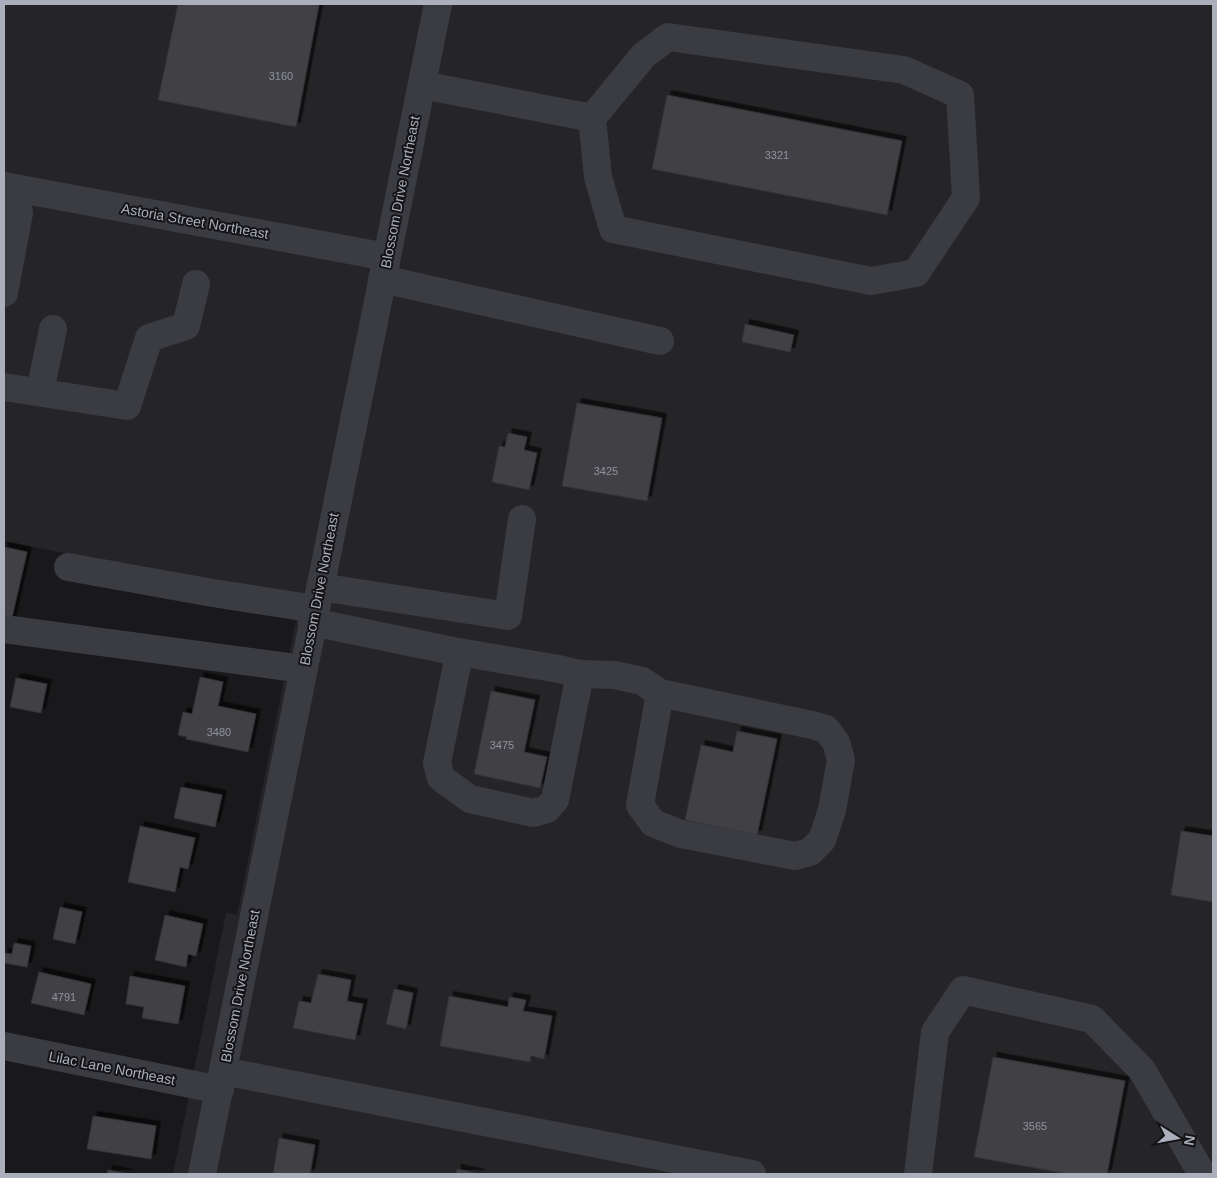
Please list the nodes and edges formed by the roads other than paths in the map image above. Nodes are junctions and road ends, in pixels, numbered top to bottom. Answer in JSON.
{"nodes":[{"id":1,"x":438,"y":4,"type":"edge"},
{"id":2,"x":422,"y":85,"type":"junction"},
{"id":3,"x":592,"y":118,"type":"junction"},
{"id":4,"x":9,"y":187,"type":"edge"},
{"id":5,"x":385,"y":268,"type":"junction"},
{"id":6,"x":196,"y":284,"type":"dead end"},
{"id":7,"x":4,"y":293,"type":"edge"},
{"id":8,"x":53,"y":329,"type":"dead end"},
{"id":9,"x":660,"y":341,"type":"dead end"},
{"id":10,"x":4,"y":387,"type":"edge"},
{"id":11,"x":40,"y":392,"type":"junction"},
{"id":12,"x":522,"y":519,"type":"dead end"},
{"id":13,"x":68,"y":567,"type":"dead end"},
{"id":14,"x":316,"y":606,"type":"junction"},
{"id":15,"x":4,"y":629,"type":"edge"},
{"id":16,"x":453,"y":650,"type":"junction"},
{"id":17,"x":303,"y":669,"type":"junction"},
{"id":18,"x":580,"y":674,"type":"junction"},
{"id":19,"x":660,"y":694,"type":"junction"},
{"id":20,"x":4,"y":1046,"type":"edge"},
{"id":21,"x":221,"y":1080,"type":"junction"},
{"id":22,"x":202,"y":1174,"type":"edge"},
{"id":23,"x":752,"y":1174,"type":"edge"},
{"id":24,"x":918,"y":1174,"type":"edge"},
{"id":25,"x":1202,"y":1174,"type":"edge"}],
"edges":[{"from":1,"to":2,"type":"street","name":"Blossom Drive Northeast"},
{"from":2,"to":3,"type":"street"},
{"from":2,"to":5,"type":"street","name":"Blossom Drive Northeast"},
{"from":3,"to":3,"type":"street"},
{"from":4,"to":5,"type":"street","name":"Astoria Street Northeast"},
{"from":4,"to":7,"type":"street"},
{"from":5,"to":9,"type":"street","name":"Astoria Street Northeast"},
{"from":5,"to":14,"type":"street","name":"Blossom Drive Northeast"},
{"from":6,"to":11,"type":"street"},
{"from":8,"to":11,"type":"street"},
{"from":10,"to":11,"type":"street"},
{"from":12,"to":14,"type":"street"},
{"from":13,"to":14,"type":"street"},
{"from":14,"to":16,"type":"street"},
{"from":14,"to":17,"type":"street","name":"Blossom Drive Northeast"},
{"from":15,"to":17,"type":"street"},
{"from":16,"to":18,"type":"street"},
{"from":16,"to":18,"type":"street"},
{"from":17,"to":21,"type":"street","name":"Blossom Drive Northeast"},
{"from":18,"to":19,"type":"street"},
{"from":19,"to":19,"type":"street"},
{"from":20,"to":21,"type":"street","name":"Lilac Lane Northeast"},
{"from":21,"to":22,"type":"street","name":"Blossom Drive Northeast"},
{"from":21,"to":23,"type":"street","name":"Lilac Lane Northeast"},
{"from":24,"to":25,"type":"street"}]}
